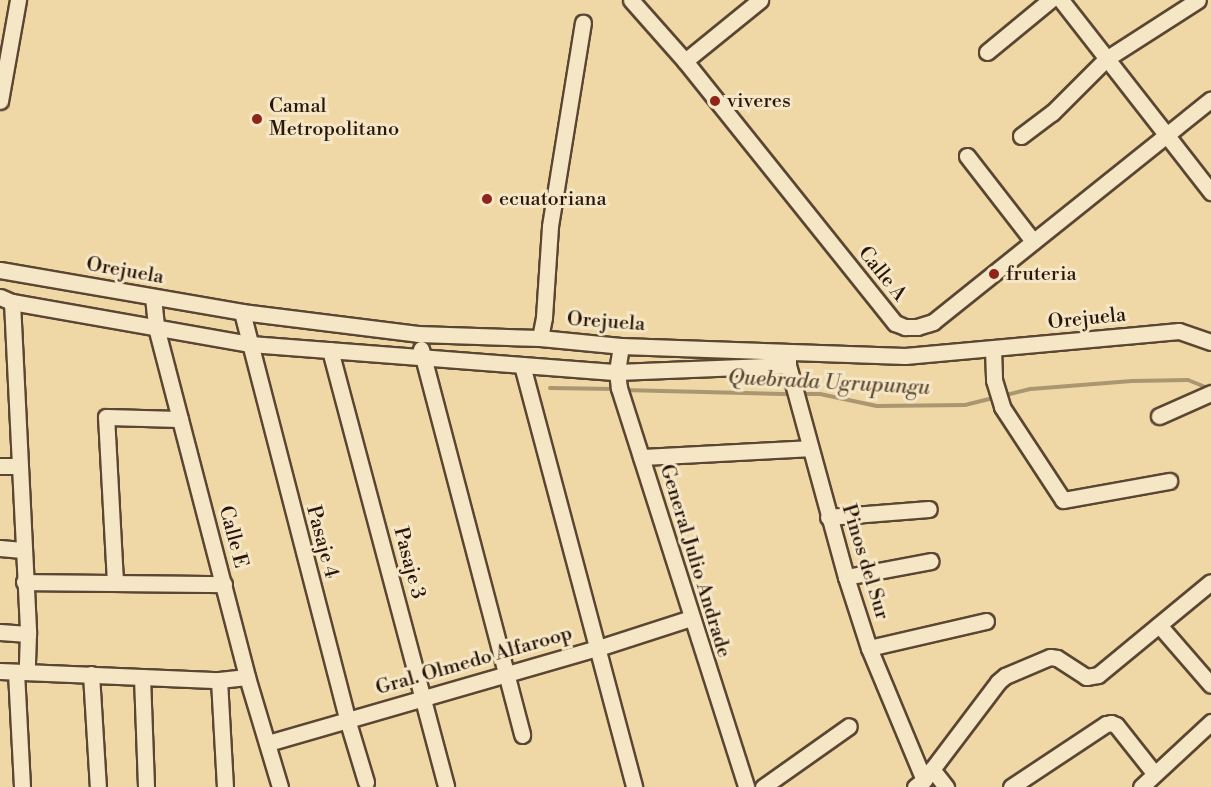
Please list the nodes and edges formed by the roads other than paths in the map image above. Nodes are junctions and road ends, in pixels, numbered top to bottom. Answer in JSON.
{"nodes":[{"id":1,"x":18,"y":0,"type":"edge"},
{"id":2,"x":631,"y":0,"type":"edge"},
{"id":3,"x":760,"y":0,"type":"edge"},
{"id":4,"x":1050,"y":0,"type":"edge"},
{"id":5,"x":1061,"y":0,"type":"edge"},
{"id":6,"x":1198,"y":0,"type":"edge"},
{"id":7,"x":583,"y":23,"type":"dead end"},
{"id":8,"x":987,"y":52,"type":"dead end"},
{"id":9,"x":1106,"y":59,"type":"junction"},
{"id":10,"x":685,"y":61,"type":"junction"},
{"id":11,"x":1211,"y":99,"type":"edge"},
{"id":12,"x":0,"y":101,"type":"edge"},
{"id":13,"x":1165,"y":135,"type":"junction"},
{"id":14,"x":1021,"y":136,"type":"dead end"},
{"id":15,"x":967,"y":156,"type":"dead end"},
{"id":16,"x":1211,"y":192,"type":"edge"},
{"id":17,"x":1032,"y":241,"type":"junction"},
{"id":18,"x":0,"y":270,"type":"edge"},
{"id":19,"x":153,"y":297,"type":"junction"},
{"id":20,"x":6,"y":299,"type":"edge"},
{"id":21,"x":242,"y":312,"type":"junction"},
{"id":22,"x":156,"y":327,"type":"junction"},
{"id":23,"x":418,"y":334,"type":"junction"},
{"id":24,"x":540,"y":338,"type":"junction"},
{"id":25,"x":1211,"y":342,"type":"edge"},
{"id":26,"x":250,"y":344,"type":"junction"},
{"id":27,"x":621,"y":345,"type":"junction"},
{"id":28,"x":788,"y":349,"type":"junction"},
{"id":29,"x":993,"y":349,"type":"junction"},
{"id":30,"x":330,"y":350,"type":"junction"},
{"id":31,"x":423,"y":356,"type":"junction"},
{"id":32,"x":522,"y":365,"type":"junction"},
{"id":33,"x":788,"y":365,"type":"junction"},
{"id":34,"x":617,"y":372,"type":"junction"},
{"id":35,"x":1211,"y":393,"type":"edge"},
{"id":36,"x":1159,"y":416,"type":"dead end"},
{"id":37,"x":180,"y":418,"type":"junction"},
{"id":38,"x":810,"y":448,"type":"junction"},
{"id":39,"x":641,"y":457,"type":"junction"},
{"id":40,"x":0,"y":466,"type":"edge"},
{"id":41,"x":19,"y":466,"type":"junction"},
{"id":42,"x":1169,"y":481,"type":"dead end"},
{"id":43,"x":929,"y":509,"type":"dead end"},
{"id":44,"x":828,"y":517,"type":"junction"},
{"id":45,"x":0,"y":548,"type":"edge"},
{"id":46,"x":22,"y":550,"type":"junction"},
{"id":47,"x":931,"y":561,"type":"dead end"},
{"id":48,"x":846,"y":577,"type":"junction"},
{"id":49,"x":24,"y":582,"type":"junction"},
{"id":50,"x":115,"y":582,"type":"junction"},
{"id":51,"x":1211,"y":582,"type":"edge"},
{"id":52,"x":224,"y":584,"type":"junction"},
{"id":53,"x":691,"y":618,"type":"junction"},
{"id":54,"x":986,"y":621,"type":"dead end"},
{"id":55,"x":1159,"y":625,"type":"junction"},
{"id":56,"x":0,"y":632,"type":"edge"},
{"id":57,"x":28,"y":634,"type":"junction"},
{"id":58,"x":598,"y":648,"type":"junction"},
{"id":59,"x":869,"y":648,"type":"junction"},
{"id":60,"x":14,"y":672,"type":"edge"},
{"id":61,"x":91,"y":674,"type":"junction"},
{"id":62,"x":506,"y":674,"type":"junction"},
{"id":63,"x":142,"y":677,"type":"junction"},
{"id":64,"x":247,"y":677,"type":"junction"},
{"id":65,"x":219,"y":680,"type":"junction"},
{"id":66,"x":1211,"y":686,"type":"edge"},
{"id":67,"x":423,"y":696,"type":"junction"},
{"id":68,"x":346,"y":719,"type":"junction"},
{"id":69,"x":1211,"y":722,"type":"edge"},
{"id":70,"x":849,"y":726,"type":"dead end"},
{"id":71,"x":522,"y":735,"type":"dead end"},
{"id":72,"x":268,"y":743,"type":"junction"},
{"id":73,"x":1154,"y":773,"type":"junction"},
{"id":74,"x":924,"y":779,"type":"edge"},
{"id":75,"x":366,"y":782,"type":"dead end"},
{"id":76,"x":22,"y":787,"type":"edge"},
{"id":77,"x":98,"y":787,"type":"edge"},
{"id":78,"x":146,"y":787,"type":"edge"},
{"id":79,"x":225,"y":787,"type":"edge"},
{"id":80,"x":280,"y":787,"type":"edge"},
{"id":81,"x":446,"y":787,"type":"edge"},
{"id":82,"x":634,"y":787,"type":"edge"},
{"id":83,"x":746,"y":787,"type":"edge"},
{"id":84,"x":763,"y":787,"type":"edge"},
{"id":85,"x":946,"y":787,"type":"edge"},
{"id":86,"x":1011,"y":787,"type":"edge"},
{"id":87,"x":1141,"y":787,"type":"edge"}],
"edges":[{"from":1,"to":12,"type":"street"},
{"from":2,"to":10,"type":"street","name":"Calle A"},
{"from":3,"to":10,"type":"street"},
{"from":4,"to":8,"type":"street"},
{"from":5,"to":9,"type":"street"},
{"from":6,"to":9,"type":"street"},
{"from":7,"to":24,"type":"street"},
{"from":9,"to":13,"type":"street"},
{"from":9,"to":14,"type":"street"},
{"from":10,"to":17,"type":"street","name":"Calle A"},
{"from":11,"to":13,"type":"street","name":"Calle A"},
{"from":13,"to":16,"type":"street"},
{"from":13,"to":17,"type":"street","name":"Calle A"},
{"from":15,"to":17,"type":"street"},
{"from":18,"to":19,"type":"street","name":"Orejuela"},
{"from":19,"to":21,"type":"street","name":"Orejuela"},
{"from":19,"to":22,"type":"street","name":"Calle E"},
{"from":20,"to":22,"type":"street"},
{"from":20,"to":41,"type":"street"},
{"from":21,"to":23,"type":"street","name":"Orejuela"},
{"from":21,"to":26,"type":"street","name":"Pasaje 4"},
{"from":22,"to":26,"type":"street"},
{"from":22,"to":37,"type":"street","name":"Calle E"},
{"from":23,"to":24,"type":"street","name":"Orejuela"},
{"from":23,"to":31,"type":"street"},
{"from":24,"to":27,"type":"street","name":"Orejuela"},
{"from":25,"to":29,"type":"street","name":"Orejuela"},
{"from":26,"to":30,"type":"street"},
{"from":26,"to":68,"type":"street","name":"Pasaje 4"},
{"from":27,"to":28,"type":"street","name":"Orejuela"},
{"from":27,"to":34,"type":"street","name":"General Julio Andrade"},
{"from":28,"to":29,"type":"street","name":"Orejuela"},
{"from":28,"to":33,"type":"street","name":"Pinos del Sur"},
{"from":29,"to":42,"type":"street"},
{"from":30,"to":31,"type":"street"},
{"from":30,"to":67,"type":"street","name":"Pasaje 3"},
{"from":31,"to":32,"type":"street"},
{"from":31,"to":62,"type":"street"},
{"from":32,"to":34,"type":"street"},
{"from":32,"to":58,"type":"street"},
{"from":33,"to":34,"type":"street"},
{"from":33,"to":38,"type":"street","name":"Pinos del Sur"},
{"from":34,"to":39,"type":"street","name":"General Julio Andrade"},
{"from":35,"to":36,"type":"street"},
{"from":37,"to":50,"type":"street"},
{"from":37,"to":52,"type":"street","name":"Calle E"},
{"from":38,"to":39,"type":"street"},
{"from":38,"to":44,"type":"street","name":"Pinos del Sur"},
{"from":39,"to":53,"type":"street","name":"General Julio Andrade"},
{"from":40,"to":41,"type":"street"},
{"from":41,"to":46,"type":"street"},
{"from":43,"to":44,"type":"street"},
{"from":44,"to":48,"type":"street","name":"Pinos del Sur"},
{"from":45,"to":46,"type":"street"},
{"from":46,"to":49,"type":"street"},
{"from":47,"to":48,"type":"street"},
{"from":48,"to":59,"type":"street","name":"Pinos del Sur"},
{"from":49,"to":50,"type":"street"},
{"from":49,"to":57,"type":"street"},
{"from":50,"to":52,"type":"street"},
{"from":51,"to":55,"type":"street"},
{"from":52,"to":64,"type":"street","name":"Calle E"},
{"from":53,"to":58,"type":"street","name":"Gral. Olmedo Alfaroop"},
{"from":53,"to":83,"type":"street","name":"General Julio Andrade"},
{"from":54,"to":59,"type":"street"},
{"from":55,"to":66,"type":"street"},
{"from":55,"to":74,"type":"street"},
{"from":56,"to":57,"type":"street"},
{"from":57,"to":60,"type":"street"},
{"from":58,"to":62,"type":"street","name":"Gral. Olmedo Alfaroop"},
{"from":58,"to":82,"type":"street"},
{"from":59,"to":74,"type":"street","name":"Pinos del Sur"},
{"from":60,"to":61,"type":"street"},
{"from":60,"to":76,"type":"street"},
{"from":61,"to":63,"type":"street"},
{"from":61,"to":77,"type":"street"},
{"from":62,"to":67,"type":"street","name":"Gral. Olmedo Alfaroop"},
{"from":62,"to":71,"type":"street"},
{"from":63,"to":65,"type":"street"},
{"from":63,"to":78,"type":"street"},
{"from":64,"to":65,"type":"street"},
{"from":64,"to":72,"type":"street","name":"Calle E"},
{"from":65,"to":79,"type":"street"},
{"from":67,"to":68,"type":"street","name":"Gral. Olmedo Alfaroop"},
{"from":67,"to":81,"type":"street","name":"Pasaje 3"},
{"from":68,"to":72,"type":"street","name":"Gral. Olmedo Alfaroop"},
{"from":68,"to":75,"type":"street","name":"Pasaje 4"},
{"from":69,"to":73,"type":"street"},
{"from":70,"to":84,"type":"street"},
{"from":72,"to":80,"type":"street","name":"Calle E"},
{"from":73,"to":86,"type":"street"},
{"from":73,"to":87,"type":"street"},
{"from":74,"to":85,"type":"street","name":"Pinos del Sur"}]}
